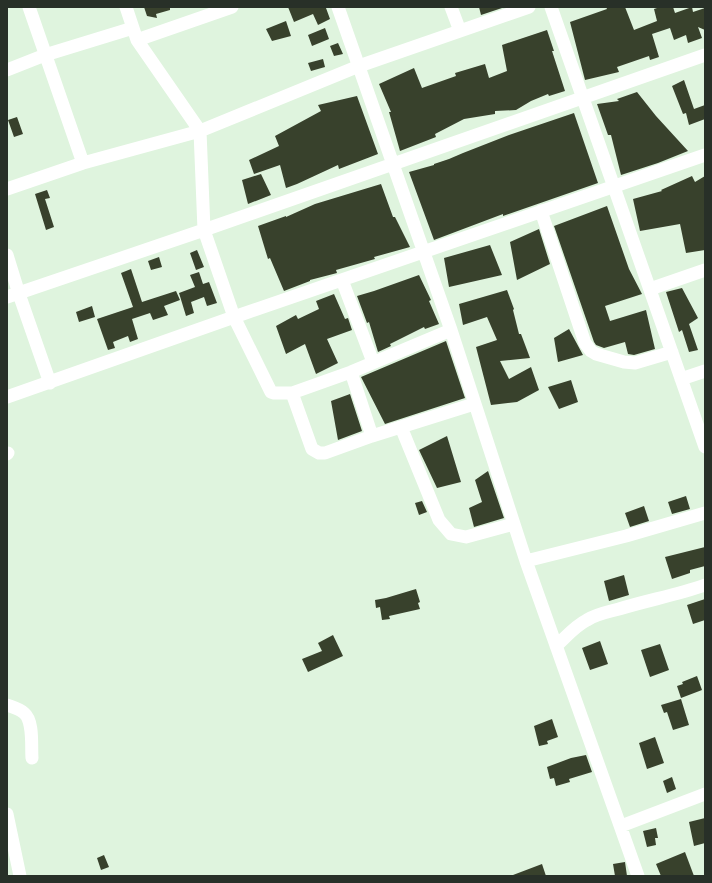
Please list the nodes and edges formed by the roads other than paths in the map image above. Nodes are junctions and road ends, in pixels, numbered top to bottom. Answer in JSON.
{"nodes":[{"id":1,"x":29,"y":7,"type":"edge"},
{"id":2,"x":126,"y":7,"type":"edge"},
{"id":3,"x":232,"y":7,"type":"edge"},
{"id":4,"x":338,"y":7,"type":"edge"},
{"id":5,"x":451,"y":7,"type":"edge"},
{"id":6,"x":529,"y":7,"type":"edge"},
{"id":7,"x":551,"y":7,"type":"edge"},
{"id":8,"x":460,"y":31,"type":"junction"},
{"id":9,"x":135,"y":34,"type":"junction"},
{"id":10,"x":45,"y":55,"type":"junction"},
{"id":11,"x":705,"y":55,"type":"edge"},
{"id":12,"x":359,"y":66,"type":"junction"},
{"id":13,"x":7,"y":70,"type":"edge"},
{"id":14,"x":583,"y":98,"type":"junction"},
{"id":15,"x":200,"y":131,"type":"junction"},
{"id":16,"x":705,"y":155,"type":"edge"},
{"id":17,"x":83,"y":163,"type":"junction"},
{"id":18,"x":393,"y":164,"type":"junction"},
{"id":19,"x":614,"y":186,"type":"junction"},
{"id":20,"x":7,"y":189,"type":"edge"},
{"id":21,"x":540,"y":211,"type":"junction"},
{"id":22,"x":204,"y":230,"type":"junction"},
{"id":23,"x":424,"y":252,"type":"junction"},
{"id":24,"x":7,"y":255,"type":"edge"},
{"id":25,"x":705,"y":270,"type":"edge"},
{"id":26,"x":342,"y":280,"type":"junction"},
{"id":27,"x":650,"y":289,"type":"junction"},
{"id":28,"x":13,"y":296,"type":"edge"},
{"id":29,"x":234,"y":317,"type":"junction"},
{"id":30,"x":451,"y":330,"type":"junction"},
{"id":31,"x":672,"y":352,"type":"junction"},
{"id":32,"x":373,"y":362,"type":"junction"},
{"id":33,"x":705,"y":371,"type":"edge"},
{"id":34,"x":351,"y":372,"type":"junction"},
{"id":35,"x":681,"y":379,"type":"junction"},
{"id":36,"x":50,"y":383,"type":"junction"},
{"id":37,"x":292,"y":393,"type":"junction"},
{"id":38,"x":7,"y":397,"type":"edge"},
{"id":39,"x":474,"y":404,"type":"junction"},
{"id":40,"x":401,"y":427,"type":"junction"},
{"id":41,"x":372,"y":436,"type":"junction"},
{"id":42,"x":705,"y":447,"type":"edge"},
{"id":43,"x":705,"y":513,"type":"edge"},
{"id":44,"x":514,"y":524,"type":"junction"},
{"id":45,"x":526,"y":561,"type":"junction"},
{"id":46,"x":705,"y":585,"type":"edge"},
{"id":47,"x":556,"y":646,"type":"junction"},
{"id":48,"x":7,"y":706,"type":"edge"},
{"id":49,"x":32,"y":758,"type":"dead end"},
{"id":50,"x":705,"y":794,"type":"edge"},
{"id":51,"x":7,"y":814,"type":"edge"},
{"id":52,"x":621,"y":826,"type":"junction"},
{"id":53,"x":20,"y":876,"type":"edge"},
{"id":54,"x":638,"y":876,"type":"edge"}],
"edges":[{"from":1,"to":10,"type":"street"},
{"from":2,"to":9,"type":"street"},
{"from":3,"to":9,"type":"street"},
{"from":4,"to":12,"type":"street"},
{"from":5,"to":8,"type":"street"},
{"from":6,"to":8,"type":"street"},
{"from":7,"to":14,"type":"street"},
{"from":8,"to":12,"type":"street"},
{"from":9,"to":10,"type":"street"},
{"from":9,"to":15,"type":"street"},
{"from":10,"to":13,"type":"street"},
{"from":10,"to":17,"type":"street"},
{"from":11,"to":14,"type":"street"},
{"from":12,"to":15,"type":"street"},
{"from":12,"to":18,"type":"street"},
{"from":14,"to":18,"type":"street"},
{"from":14,"to":19,"type":"street"},
{"from":15,"to":17,"type":"street"},
{"from":15,"to":22,"type":"street"},
{"from":16,"to":19,"type":"street"},
{"from":17,"to":20,"type":"street"},
{"from":18,"to":22,"type":"street"},
{"from":18,"to":23,"type":"street"},
{"from":19,"to":21,"type":"street"},
{"from":19,"to":27,"type":"street"},
{"from":21,"to":23,"type":"street"},
{"from":21,"to":31,"type":"street"},
{"from":22,"to":28,"type":"street"},
{"from":22,"to":29,"type":"street"},
{"from":23,"to":26,"type":"street"},
{"from":23,"to":30,"type":"street"},
{"from":24,"to":28,"type":"street"},
{"from":25,"to":27,"type":"street"},
{"from":26,"to":29,"type":"street"},
{"from":26,"to":32,"type":"street"},
{"from":27,"to":31,"type":"street"},
{"from":28,"to":36,"type":"street"},
{"from":29,"to":36,"type":"street"},
{"from":29,"to":37,"type":"street"},
{"from":30,"to":32,"type":"street"},
{"from":30,"to":39,"type":"street"},
{"from":31,"to":35,"type":"street"},
{"from":32,"to":34,"type":"street"},
{"from":33,"to":35,"type":"street"},
{"from":34,"to":37,"type":"street"},
{"from":34,"to":41,"type":"street"},
{"from":35,"to":42,"type":"street"},
{"from":36,"to":38,"type":"street"},
{"from":37,"to":41,"type":"street"},
{"from":39,"to":40,"type":"street"},
{"from":39,"to":44,"type":"street"},
{"from":40,"to":41,"type":"street"},
{"from":40,"to":44,"type":"street"},
{"from":43,"to":45,"type":"street"},
{"from":44,"to":45,"type":"street"},
{"from":45,"to":47,"type":"street"},
{"from":46,"to":47,"type":"street"},
{"from":47,"to":52,"type":"street"},
{"from":48,"to":49,"type":"street"},
{"from":50,"to":52,"type":"street"},
{"from":51,"to":53,"type":"street"},
{"from":52,"to":54,"type":"street"}]}
